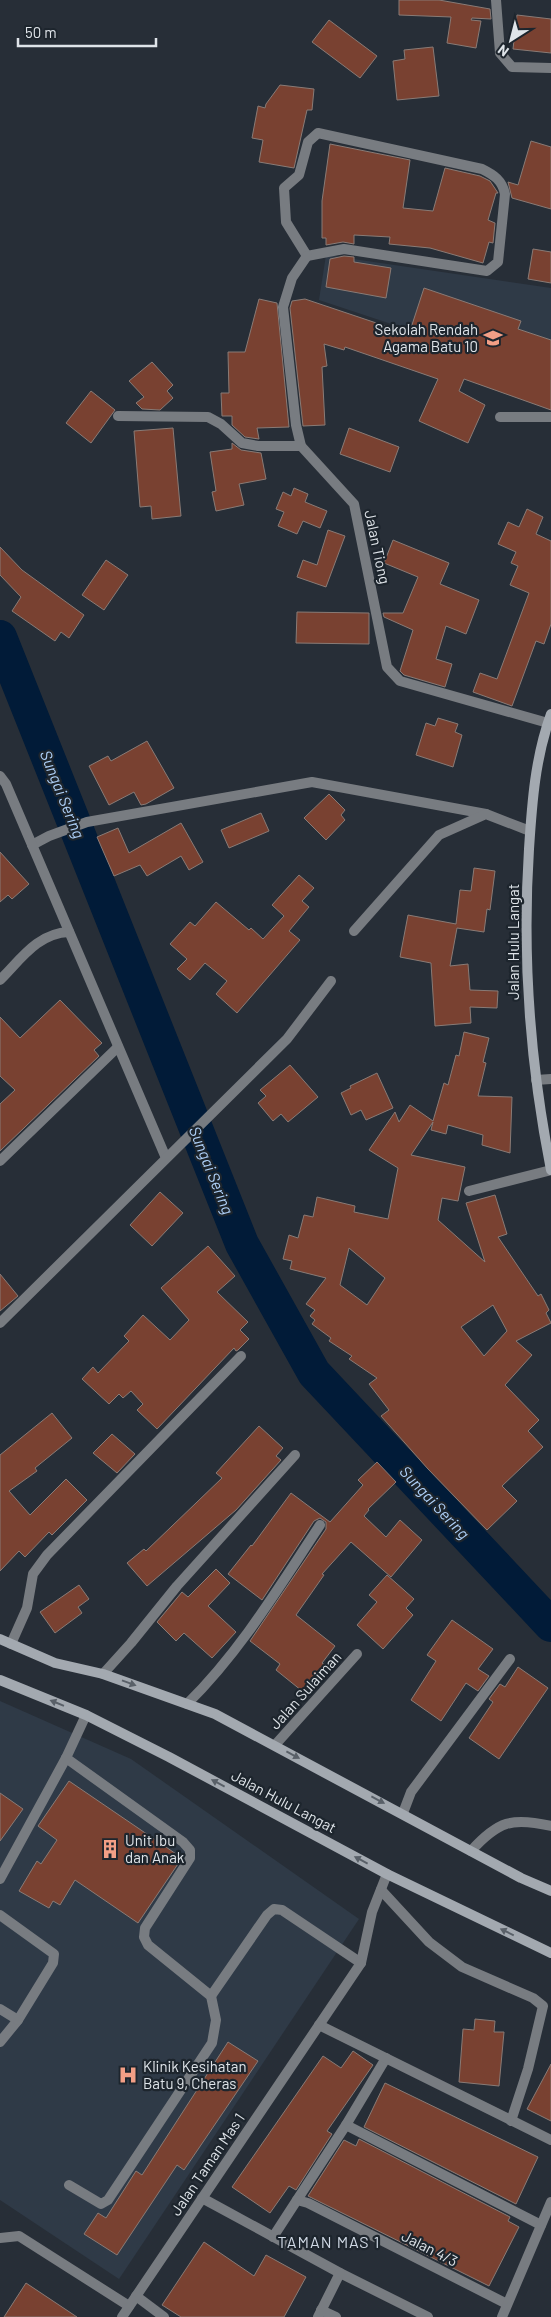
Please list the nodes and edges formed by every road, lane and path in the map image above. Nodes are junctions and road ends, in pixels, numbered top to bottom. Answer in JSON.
{"nodes":[{"id":1,"x":496,"y":0,"type":"edge"},
{"id":2,"x":551,"y":68,"type":"edge"},
{"id":3,"x":307,"y":256,"type":"junction"},
{"id":4,"x":118,"y":416,"type":"dead end"},
{"id":5,"x":500,"y":416,"type":"dead end"},
{"id":6,"x":551,"y":417,"type":"edge"},
{"id":7,"x":301,"y":446,"type":"junction"},
{"id":8,"x":550,"y":718,"type":"edge"},
{"id":9,"x":0,"y":776,"type":"edge"},
{"id":10,"x":486,"y":814,"type":"junction"},
{"id":11,"x":530,"y":831,"type":"junction"},
{"id":12,"x":32,"y":845,"type":"junction"},
{"id":13,"x":354,"y":931,"type":"dead end"},
{"id":14,"x":69,"y":932,"type":"junction"},
{"id":15,"x":0,"y":980,"type":"edge"},
{"id":16,"x":331,"y":980,"type":"dead end"},
{"id":17,"x":118,"y":1047,"type":"junction"},
{"id":18,"x":551,"y":1079,"type":"edge"},
{"id":19,"x":536,"y":1080,"type":"junction"},
{"id":20,"x":551,"y":1112,"type":"edge"},
{"id":21,"x":540,"y":1113,"type":"junction"},
{"id":22,"x":170,"y":1155,"type":"junction"},
{"id":23,"x":0,"y":1161,"type":"edge"},
{"id":24,"x":551,"y":1170,"type":"edge"},
{"id":25,"x":468,"y":1191,"type":"dead end"},
{"id":26,"x":0,"y":1323,"type":"edge"},
{"id":27,"x":242,"y":1356,"type":"dead end"},
{"id":28,"x":295,"y":1455,"type":"dead end"},
{"id":29,"x":320,"y":1525,"type":"dead end"},
{"id":30,"x":0,"y":1639,"type":"edge"},
{"id":31,"x":11,"y":1644,"type":"junction"},
{"id":32,"x":358,"y":1654,"type":"dead end"},
{"id":33,"x":510,"y":1659,"type":"dead end"},
{"id":34,"x":103,"y":1674,"type":"junction"},
{"id":35,"x":0,"y":1680,"type":"edge"},
{"id":36,"x":187,"y":1704,"type":"junction"},
{"id":37,"x":86,"y":1715,"type":"junction"},
{"id":38,"x":276,"y":1745,"type":"junction"},
{"id":39,"x":66,"y":1758,"type":"junction"},
{"id":40,"x":403,"y":1813,"type":"junction"},
{"id":41,"x":551,"y":1826,"type":"edge"},
{"id":42,"x":471,"y":1851,"type":"junction"},
{"id":43,"x":387,"y":1874,"type":"junction"},
{"id":44,"x":0,"y":1879,"type":"edge"},
{"id":45,"x":381,"y":1890,"type":"junction"},
{"id":46,"x":551,"y":1891,"type":"edge"},
{"id":47,"x":0,"y":1915,"type":"edge"},
{"id":48,"x":551,"y":1953,"type":"edge"},
{"id":49,"x":361,"y":1964,"type":"junction"},
{"id":50,"x":211,"y":1996,"type":"junction"},
{"id":51,"x":0,"y":2010,"type":"edge"},
{"id":52,"x":18,"y":2020,"type":"junction"},
{"id":53,"x":319,"y":2025,"type":"junction"},
{"id":54,"x":0,"y":2042,"type":"edge"},
{"id":55,"x":386,"y":2058,"type":"junction"},
{"id":56,"x":511,"y":2121,"type":"junction"},
{"id":57,"x":346,"y":2125,"type":"junction"},
{"id":58,"x":551,"y":2140,"type":"edge"},
{"id":59,"x":69,"y":2185,"type":"dead end"},
{"id":60,"x":202,"y":2198,"type":"junction"},
{"id":61,"x":297,"y":2200,"type":"junction"},
{"id":62,"x":551,"y":2202,"type":"edge"},
{"id":63,"x":541,"y":2225,"type":"junction"},
{"id":64,"x":273,"y":2237,"type":"junction"},
{"id":65,"x":0,"y":2238,"type":"edge"},
{"id":66,"x":340,"y":2273,"type":"junction"},
{"id":67,"x":136,"y":2296,"type":"junction"},
{"id":68,"x":507,"y":2304,"type":"junction"},
{"id":69,"x":129,"y":2306,"type":"junction"},
{"id":70,"x":320,"y":2313,"type":"edge"},
{"id":71,"x":122,"y":2317,"type":"edge"},
{"id":72,"x":164,"y":2317,"type":"edge"},
{"id":73,"x":336,"y":2317,"type":"edge"},
{"id":74,"x":428,"y":2317,"type":"edge"},
{"id":75,"x":502,"y":2317,"type":"edge"}],
"edges":[{"from":1,"to":2,"type":"street"},
{"from":3,"to":3,"type":"street"},
{"from":3,"to":7,"type":"street","name":"Jalan Tiong"},
{"from":4,"to":7,"type":"street"},
{"from":5,"to":6,"type":"street"},
{"from":7,"to":8,"type":"street","name":"Jalan Tiong"},
{"from":8,"to":11,"type":"main road","name":"Jalan Hulu Langat"},
{"from":9,"to":12,"type":"street"},
{"from":10,"to":11,"type":"street"},
{"from":10,"to":12,"type":"street"},
{"from":10,"to":13,"type":"street"},
{"from":11,"to":19,"type":"main road","name":"Jalan Hulu Langat"},
{"from":12,"to":14,"type":"street"},
{"from":14,"to":15,"type":"street"},
{"from":14,"to":17,"type":"street"},
{"from":16,"to":22,"type":"street"},
{"from":17,"to":22,"type":"street"},
{"from":17,"to":23,"type":"street"},
{"from":18,"to":19,"type":"street"},
{"from":19,"to":21,"type":"main road","name":"Jalan Hulu Langat"},
{"from":20,"to":21,"type":"street"},
{"from":21,"to":24,"type":"main road","name":"Jalan Hulu Langat"},
{"from":22,"to":26,"type":"street"},
{"from":24,"to":25,"type":"street"},
{"from":27,"to":31,"type":"street"},
{"from":28,"to":34,"type":"street"},
{"from":29,"to":36,"type":"street"},
{"from":30,"to":31,"type":"main road"},
{"from":31,"to":34,"type":"main road"},
{"from":32,"to":38,"type":"street","name":"Jalan Sulaiman"},
{"from":33,"to":40,"type":"street"},
{"from":34,"to":36,"type":"main road","one_way":true},
{"from":37,"to":35,"type":"main road","name":"Jalan Hulu Langat","one_way":true},
{"from":36,"to":38,"type":"main road"},
{"from":37,"to":39,"type":"street"},
{"from":43,"to":37,"type":"main road","name":"Jalan Hulu Langat","one_way":true},
{"from":38,"to":40,"type":"main road","one_way":true},
{"from":39,"to":44,"type":"street"},
{"from":39,"to":50,"type":"street"},
{"from":40,"to":42,"type":"main road"},
{"from":41,"to":42,"type":"street"},
{"from":42,"to":46,"type":"main road"},
{"from":43,"to":45,"type":"street"},
{"from":48,"to":43,"type":"main road","name":"Jalan Hulu Langat","one_way":true},
{"from":45,"to":49,"type":"street"},
{"from":45,"to":56,"type":"street"},
{"from":47,"to":52,"type":"street"},
{"from":49,"to":50,"type":"street"},
{"from":49,"to":53,"type":"street","name":"Jalan Taman Mas 1"},
{"from":50,"to":59,"type":"street"},
{"from":51,"to":52,"type":"street"},
{"from":52,"to":54,"type":"street"},
{"from":53,"to":55,"type":"street"},
{"from":53,"to":60,"type":"street","name":"Jalan Taman Mas 1"},
{"from":55,"to":56,"type":"street"},
{"from":55,"to":57,"type":"street"},
{"from":56,"to":58,"type":"street"},
{"from":57,"to":61,"type":"street"},
{"from":57,"to":63,"type":"street"},
{"from":60,"to":64,"type":"street"},
{"from":60,"to":67,"type":"street","name":"Jalan Taman Mas 1"},
{"from":61,"to":64,"type":"street"},
{"from":61,"to":68,"type":"street","name":"Jalan 4/3"},
{"from":62,"to":63,"type":"street"},
{"from":63,"to":68,"type":"street"},
{"from":64,"to":66,"type":"street"},
{"from":65,"to":69,"type":"street"},
{"from":66,"to":70,"type":"street"},
{"from":66,"to":74,"type":"street"},
{"from":67,"to":69,"type":"street","name":"Jalan Taman Mas 1"},
{"from":67,"to":72,"type":"street"},
{"from":68,"to":75,"type":"street"},
{"from":69,"to":71,"type":"street","name":"Jalan Taman Mas 1"},
{"from":70,"to":73,"type":"street"}]}
